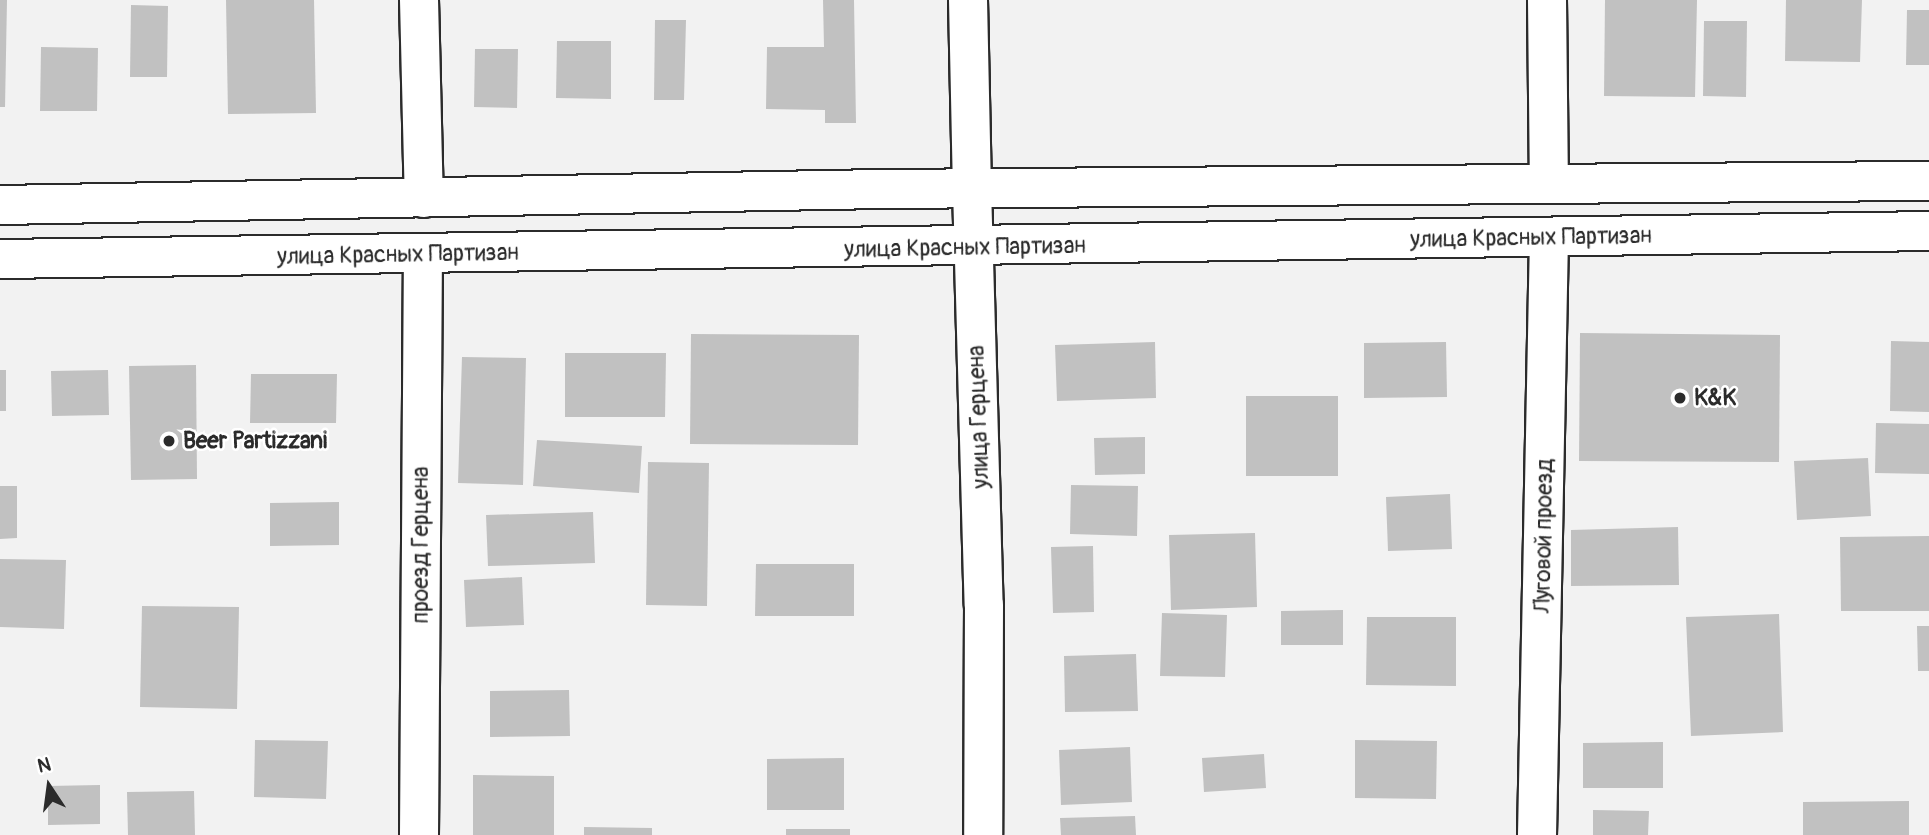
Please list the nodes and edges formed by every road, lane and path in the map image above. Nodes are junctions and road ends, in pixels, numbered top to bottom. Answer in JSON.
{"nodes":[{"id":1,"x":419,"y":0,"type":"edge"},
{"id":2,"x":968,"y":0,"type":"edge"},
{"id":3,"x":1547,"y":0,"type":"edge"},
{"id":4,"x":1929,"y":181,"type":"edge"},
{"id":5,"x":1549,"y":183,"type":"junction"},
{"id":6,"x":972,"y":188,"type":"junction"},
{"id":7,"x":424,"y":198,"type":"junction"},
{"id":8,"x":0,"y":205,"type":"edge"},
{"id":9,"x":1929,"y":231,"type":"edge"},
{"id":10,"x":1549,"y":238,"type":"junction"},
{"id":11,"x":973,"y":248,"type":"junction"},
{"id":12,"x":423,"y":254,"type":"junction"},
{"id":13,"x":0,"y":259,"type":"edge"},
{"id":14,"x":419,"y":835,"type":"edge"},
{"id":15,"x":983,"y":835,"type":"edge"},
{"id":16,"x":1537,"y":835,"type":"edge"}],
"edges":[{"from":1,"to":7,"type":"main road"},
{"from":2,"to":6,"type":"main road","name":"улица Герцена"},
{"from":3,"to":5,"type":"main road"},
{"from":4,"to":5,"type":"main road"},
{"from":5,"to":6,"type":"main road"},
{"from":6,"to":7,"type":"main road"},
{"from":6,"to":11,"type":"main road","name":"улица Герцена"},
{"from":7,"to":8,"type":"main road"},
{"from":9,"to":10,"type":"main road","name":"улица Красных Партизан"},
{"from":10,"to":11,"type":"main road","name":"улица Красных Партизан"},
{"from":10,"to":16,"type":"main road","name":"Луговой проезд"},
{"from":11,"to":12,"type":"main road","name":"улица Красных Партизан"},
{"from":11,"to":15,"type":"main road","name":"улица Герцена"},
{"from":12,"to":13,"type":"main road","name":"улица Красных Партизан"},
{"from":12,"to":14,"type":"main road","name":"проезд Герцена"}]}
